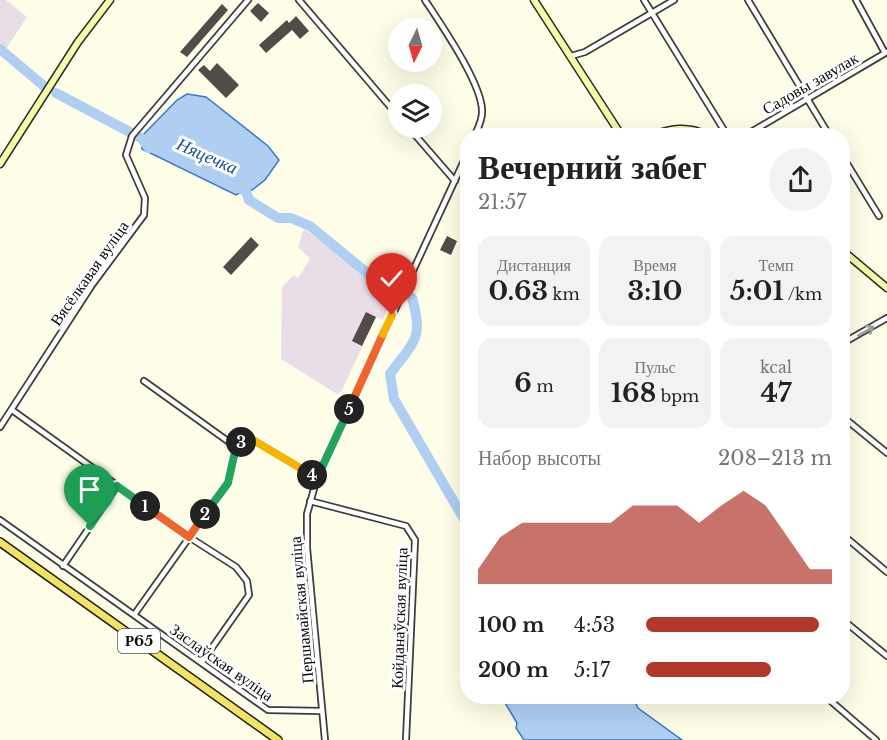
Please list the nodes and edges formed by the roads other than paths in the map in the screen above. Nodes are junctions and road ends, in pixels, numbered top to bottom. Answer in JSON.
{"nodes":[{"id":1,"x":110,"y":0,"type":"edge"},
{"id":2,"x":248,"y":0,"type":"edge"},
{"id":3,"x":299,"y":0,"type":"edge"},
{"id":4,"x":425,"y":0,"type":"edge"},
{"id":5,"x":534,"y":0,"type":"edge"},
{"id":6,"x":644,"y":0,"type":"edge"},
{"id":7,"x":674,"y":0,"type":"edge"},
{"id":8,"x":747,"y":0,"type":"edge"},
{"id":9,"x":855,"y":0,"type":"edge"},
{"id":10,"x":652,"y":14,"type":"junction"},
{"id":11,"x":886,"y":52,"type":"edge"},
{"id":12,"x":571,"y":56,"type":"junction"},
{"id":13,"x":807,"y":99,"type":"junction"},
{"id":14,"x":388,"y":104,"type":"edge"},
{"id":15,"x":477,"y":128,"type":"edge"},
{"id":16,"x":617,"y":128,"type":"edge"},
{"id":17,"x":723,"y":128,"type":"edge"},
{"id":18,"x":758,"y":128,"type":"edge"},
{"id":19,"x":825,"y":128,"type":"edge"},
{"id":20,"x":418,"y":138,"type":"edge"},
{"id":21,"x":0,"y":164,"type":"edge"},
{"id":22,"x":850,"y":168,"type":"edge"},
{"id":23,"x":460,"y":170,"type":"edge"},
{"id":24,"x":455,"y":181,"type":"junction"},
{"id":25,"x":879,"y":216,"type":"dead end"},
{"id":26,"x":850,"y":257,"type":"edge"},
{"id":27,"x":887,"y":288,"type":"edge"},
{"id":28,"x":887,"y":318,"type":"edge"},
{"id":29,"x":850,"y":339,"type":"edge"},
{"id":30,"x":144,"y":381,"type":"dead end"},
{"id":31,"x":12,"y":410,"type":"junction"},
{"id":32,"x":850,"y":423,"type":"edge"},
{"id":33,"x":0,"y":427,"type":"edge"},
{"id":34,"x":236,"y":447,"type":"junction"},
{"id":35,"x":887,"y":453,"type":"edge"},
{"id":36,"x":317,"y":478,"type":"junction"},
{"id":37,"x":117,"y":486,"type":"junction"},
{"id":38,"x":310,"y":501,"type":"junction"},
{"id":39,"x":0,"y":520,"type":"edge"},
{"id":40,"x":189,"y":537,"type":"junction"},
{"id":41,"x":850,"y":541,"type":"edge"},
{"id":42,"x":0,"y":542,"type":"edge"},
{"id":43,"x":63,"y":566,"type":"junction"},
{"id":44,"x":887,"y":572,"type":"edge"},
{"id":45,"x":134,"y":615,"type":"junction"},
{"id":46,"x":850,"y":626,"type":"edge"},
{"id":47,"x":887,"y":656,"type":"edge"},
{"id":48,"x":202,"y":662,"type":"junction"},
{"id":49,"x":834,"y":704,"type":"edge"},
{"id":50,"x":322,"y":711,"type":"junction"},
{"id":51,"x":278,"y":740,"type":"edge"},
{"id":52,"x":325,"y":740,"type":"edge"},
{"id":53,"x":406,"y":740,"type":"edge"},
{"id":54,"x":876,"y":740,"type":"edge"}],
"edges":[{"from":1,"to":21,"type":"street"},
{"from":2,"to":31,"type":"street","name":"Вясёлкавая вуліца"},
{"from":3,"to":14,"type":"street"},
{"from":4,"to":15,"type":"street"},
{"from":5,"to":12,"type":"street"},
{"from":6,"to":10,"type":"street"},
{"from":7,"to":10,"type":"street"},
{"from":8,"to":13,"type":"street"},
{"from":9,"to":11,"type":"street"},
{"from":10,"to":12,"type":"street"},
{"from":10,"to":17,"type":"street"},
{"from":11,"to":13,"type":"street","name":"Садовы завулак"},
{"from":12,"to":16,"type":"street"},
{"from":13,"to":18,"type":"street","name":"Садовы завулак"},
{"from":13,"to":19,"type":"street"},
{"from":20,"to":24,"type":"street"},
{"from":22,"to":25,"type":"street"},
{"from":23,"to":24,"type":"street","name":"Першамайская вуліца"},
{"from":24,"to":36,"type":"street","name":"Першамайская вуліца"},
{"from":26,"to":27,"type":"street"},
{"from":29,"to":28,"type":"street","one_way":true},
{"from":30,"to":34,"type":"street"},
{"from":31,"to":33,"type":"street","name":"Вясёлкавая вуліца"},
{"from":31,"to":37,"type":"street"},
{"from":32,"to":35,"type":"street"},
{"from":34,"to":36,"type":"street"},
{"from":34,"to":40,"type":"street"},
{"from":36,"to":38,"type":"street","name":"Першамайская вуліца"},
{"from":37,"to":40,"type":"street"},
{"from":37,"to":43,"type":"street"},
{"from":38,"to":50,"type":"street","name":"Першамайская вуліца"},
{"from":38,"to":53,"type":"street","name":"Койданаўская вуліца"},
{"from":39,"to":43,"type":"street","name":"Заслаўская вуліца"},
{"from":40,"to":45,"type":"street"},
{"from":40,"to":48,"type":"street"},
{"from":41,"to":44,"type":"street"},
{"from":42,"to":51,"type":"main road","number":"Р65"},
{"from":43,"to":45,"type":"street","name":"Заслаўская вуліца"},
{"from":45,"to":48,"type":"street","name":"Заслаўская вуліца"},
{"from":46,"to":47,"type":"street"},
{"from":48,"to":50,"type":"street","name":"Заслаўская вуліца"},
{"from":49,"to":54,"type":"street"},
{"from":50,"to":52,"type":"street","name":"Першамайская вуліца"}]}
